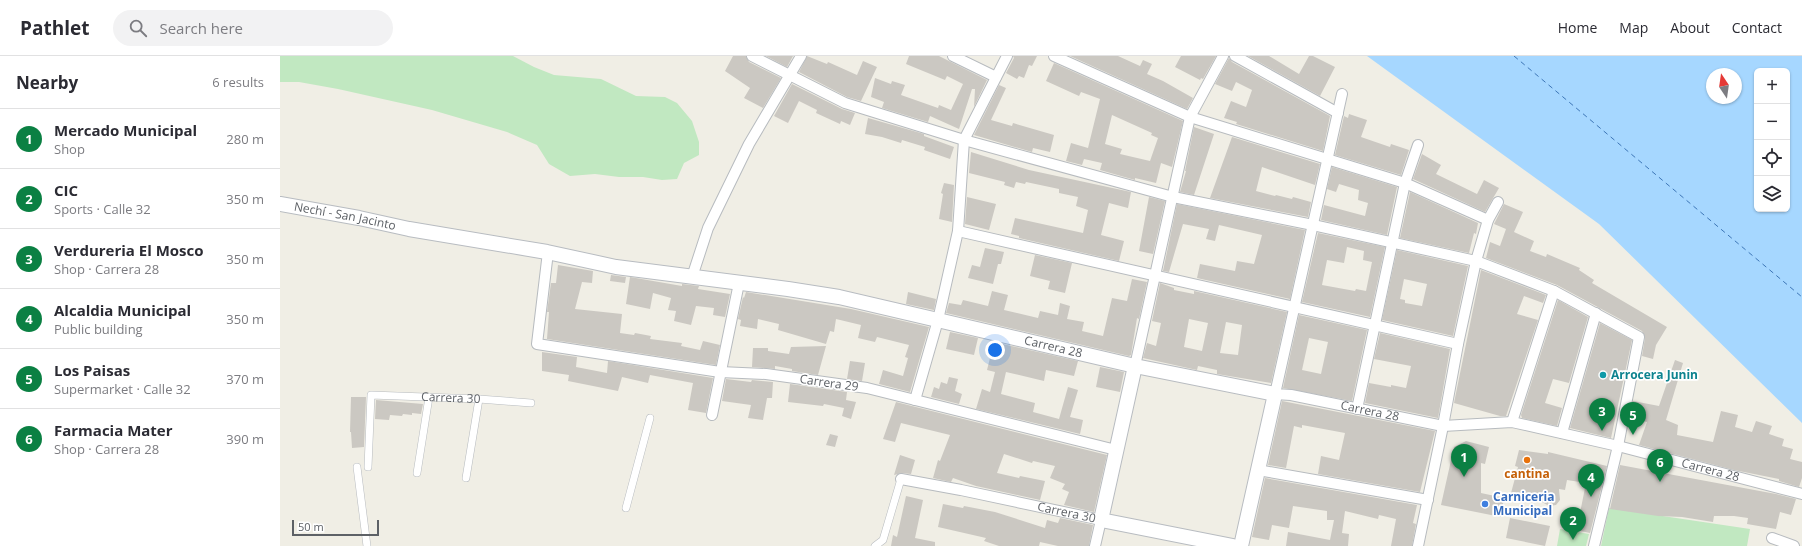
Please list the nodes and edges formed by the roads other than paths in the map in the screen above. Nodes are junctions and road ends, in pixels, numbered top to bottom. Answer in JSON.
{"nodes":[{"id":1,"x":752,"y":56,"type":"edge"},
{"id":2,"x":801,"y":56,"type":"edge"},
{"id":3,"x":953,"y":56,"type":"edge"},
{"id":4,"x":1007,"y":56,"type":"edge"},
{"id":5,"x":1054,"y":56,"type":"edge"},
{"id":6,"x":1223,"y":56,"type":"edge"},
{"id":7,"x":1234,"y":56,"type":"edge"},
{"id":8,"x":790,"y":75,"type":"junction"},
{"id":9,"x":996,"y":77,"type":"junction"},
{"id":10,"x":1342,"y":94,"type":"dead end"},
{"id":11,"x":1338,"y":113,"type":"junction"},
{"id":12,"x":1190,"y":117,"type":"junction"},
{"id":13,"x":964,"y":140,"type":"junction"},
{"id":14,"x":1418,"y":145,"type":"dead end"},
{"id":15,"x":1328,"y":159,"type":"junction"},
{"id":16,"x":1405,"y":183,"type":"junction"},
{"id":17,"x":1173,"y":197,"type":"junction"},
{"id":18,"x":1498,"y":202,"type":"dead end"},
{"id":19,"x":280,"y":204,"type":"edge"},
{"id":20,"x":1488,"y":220,"type":"junction"},
{"id":21,"x":1313,"y":225,"type":"junction"},
{"id":22,"x":958,"y":231,"type":"junction"},
{"id":23,"x":1393,"y":243,"type":"junction"},
{"id":24,"x":548,"y":252,"type":"junction"},
{"id":25,"x":1476,"y":261,"type":"junction"},
{"id":26,"x":1155,"y":276,"type":"junction"},
{"id":27,"x":692,"y":277,"type":"junction"},
{"id":28,"x":739,"y":284,"type":"junction"},
{"id":29,"x":1554,"y":291,"type":"junction"},
{"id":30,"x":1294,"y":307,"type":"junction"},
{"id":31,"x":1596,"y":313,"type":"junction"},
{"id":32,"x":938,"y":320,"type":"junction"},
{"id":33,"x":1375,"y":325,"type":"junction"},
{"id":34,"x":1458,"y":344,"type":"junction"},
{"id":35,"x":1135,"y":366,"type":"junction"},
{"id":36,"x":720,"y":372,"type":"junction"},
{"id":37,"x":1275,"y":394,"type":"junction"},
{"id":38,"x":429,"y":397,"type":"junction"},
{"id":39,"x":479,"y":399,"type":"junction"},
{"id":40,"x":915,"y":400,"type":"junction"},
{"id":41,"x":531,"y":403,"type":"dead end"},
{"id":42,"x":1357,"y":409,"type":"junction"},
{"id":43,"x":712,"y":415,"type":"dead end"},
{"id":44,"x":650,"y":418,"type":"dead end"},
{"id":45,"x":1512,"y":422,"type":"junction"},
{"id":46,"x":1443,"y":426,"type":"junction"},
{"id":47,"x":1562,"y":433,"type":"junction"},
{"id":48,"x":1618,"y":446,"type":"junction"},
{"id":49,"x":1116,"y":450,"type":"junction"},
{"id":50,"x":358,"y":467,"type":"dead end"},
{"id":51,"x":368,"y":467,"type":"dead end"},
{"id":52,"x":1258,"y":470,"type":"junction"},
{"id":53,"x":417,"y":473,"type":"dead end"},
{"id":54,"x":466,"y":478,"type":"dead end"},
{"id":55,"x":901,"y":479,"type":"joint"},
{"id":56,"x":1802,"y":494,"type":"edge"},
{"id":57,"x":1428,"y":500,"type":"junction"},
{"id":58,"x":626,"y":508,"type":"dead end"},
{"id":59,"x":1101,"y":520,"type":"junction"},
{"id":60,"x":1772,"y":538,"type":"dead end"},
{"id":61,"x":366,"y":546,"type":"edge"},
{"id":62,"x":874,"y":546,"type":"edge"},
{"id":63,"x":1095,"y":546,"type":"edge"},
{"id":64,"x":1233,"y":546,"type":"edge"},
{"id":65,"x":1241,"y":546,"type":"edge"},
{"id":66,"x":1418,"y":546,"type":"edge"},
{"id":67,"x":1594,"y":546,"type":"edge"},
{"id":68,"x":1794,"y":546,"type":"edge"}],
"edges":[{"from":1,"to":8,"type":"street"},
{"from":2,"to":8,"type":"street"},
{"from":3,"to":9,"type":"street"},
{"from":4,"to":9,"type":"street"},
{"from":5,"to":12,"type":"street"},
{"from":6,"to":12,"type":"street"},
{"from":7,"to":11,"type":"street"},
{"from":8,"to":13,"type":"street"},
{"from":8,"to":27,"type":"street"},
{"from":9,"to":13,"type":"street"},
{"from":10,"to":11,"type":"street"},
{"from":11,"to":15,"type":"street"},
{"from":12,"to":15,"type":"street"},
{"from":12,"to":17,"type":"street"},
{"from":13,"to":17,"type":"street"},
{"from":13,"to":22,"type":"street"},
{"from":14,"to":16,"type":"street"},
{"from":15,"to":16,"type":"street"},
{"from":15,"to":21,"type":"street"},
{"from":16,"to":20,"type":"street"},
{"from":16,"to":23,"type":"street"},
{"from":17,"to":21,"type":"street"},
{"from":17,"to":26,"type":"street"},
{"from":18,"to":20,"type":"street"},
{"from":19,"to":24,"type":"main road","name":"Nechí - San Jacinto"},
{"from":20,"to":25,"type":"street"},
{"from":21,"to":23,"type":"street"},
{"from":21,"to":30,"type":"street"},
{"from":22,"to":26,"type":"street"},
{"from":22,"to":32,"type":"street"},
{"from":23,"to":25,"type":"street"},
{"from":23,"to":33,"type":"street"},
{"from":24,"to":27,"type":"main road","name":"Nechí - San Jacinto"},
{"from":24,"to":36,"type":"street","name":"Carrera 29"},
{"from":25,"to":29,"type":"street"},
{"from":25,"to":34,"type":"street"},
{"from":26,"to":30,"type":"street"},
{"from":26,"to":35,"type":"street"},
{"from":27,"to":28,"type":"main road","name":"Carrera 28"},
{"from":28,"to":32,"type":"main road","name":"Carrera 28"},
{"from":28,"to":36,"type":"street"},
{"from":29,"to":31,"type":"street"},
{"from":29,"to":45,"type":"street"},
{"from":30,"to":33,"type":"street"},
{"from":30,"to":37,"type":"street"},
{"from":31,"to":47,"type":"street"},
{"from":31,"to":48,"type":"street"},
{"from":32,"to":35,"type":"main road","name":"Carrera 28"},
{"from":32,"to":40,"type":"street"},
{"from":33,"to":34,"type":"street"},
{"from":33,"to":42,"type":"street"},
{"from":34,"to":46,"type":"street"},
{"from":35,"to":37,"type":"main road","name":"Carrera 28"},
{"from":35,"to":49,"type":"main road"},
{"from":36,"to":40,"type":"street","name":"Carrera 29"},
{"from":36,"to":43,"type":"street"},
{"from":37,"to":42,"type":"street","name":"Carrera 28"},
{"from":37,"to":52,"type":"main road"},
{"from":38,"to":39,"type":"street","name":"Carrera 30"},
{"from":38,"to":51,"type":"street","name":"Carrera 30"},
{"from":38,"to":53,"type":"street"},
{"from":39,"to":41,"type":"street","name":"Carrera 30"},
{"from":39,"to":54,"type":"street"},
{"from":40,"to":49,"type":"street","name":"Carrera 29"},
{"from":42,"to":46,"type":"street","name":"Carrera 28"},
{"from":44,"to":58,"type":"street"},
{"from":45,"to":46,"type":"street","name":"Carrera 28"},
{"from":45,"to":47,"type":"street","name":"Carrera 28"},
{"from":46,"to":57,"type":"street"},
{"from":47,"to":48,"type":"street","name":"Carrera 28"},
{"from":48,"to":56,"type":"street","name":"Carrera 28"},
{"from":48,"to":67,"type":"street"},
{"from":49,"to":59,"type":"main road"},
{"from":50,"to":61,"type":"street"},
{"from":52,"to":57,"type":"street"},
{"from":52,"to":65,"type":"main road"},
{"from":55,"to":59,"type":"street","name":"Carrera 30"},
{"from":55,"to":62,"type":"street"},
{"from":57,"to":66,"type":"street"},
{"from":59,"to":63,"type":"street"},
{"from":59,"to":64,"type":"main road","name":"Carrera 30"},
{"from":60,"to":68,"type":"street"}]}
